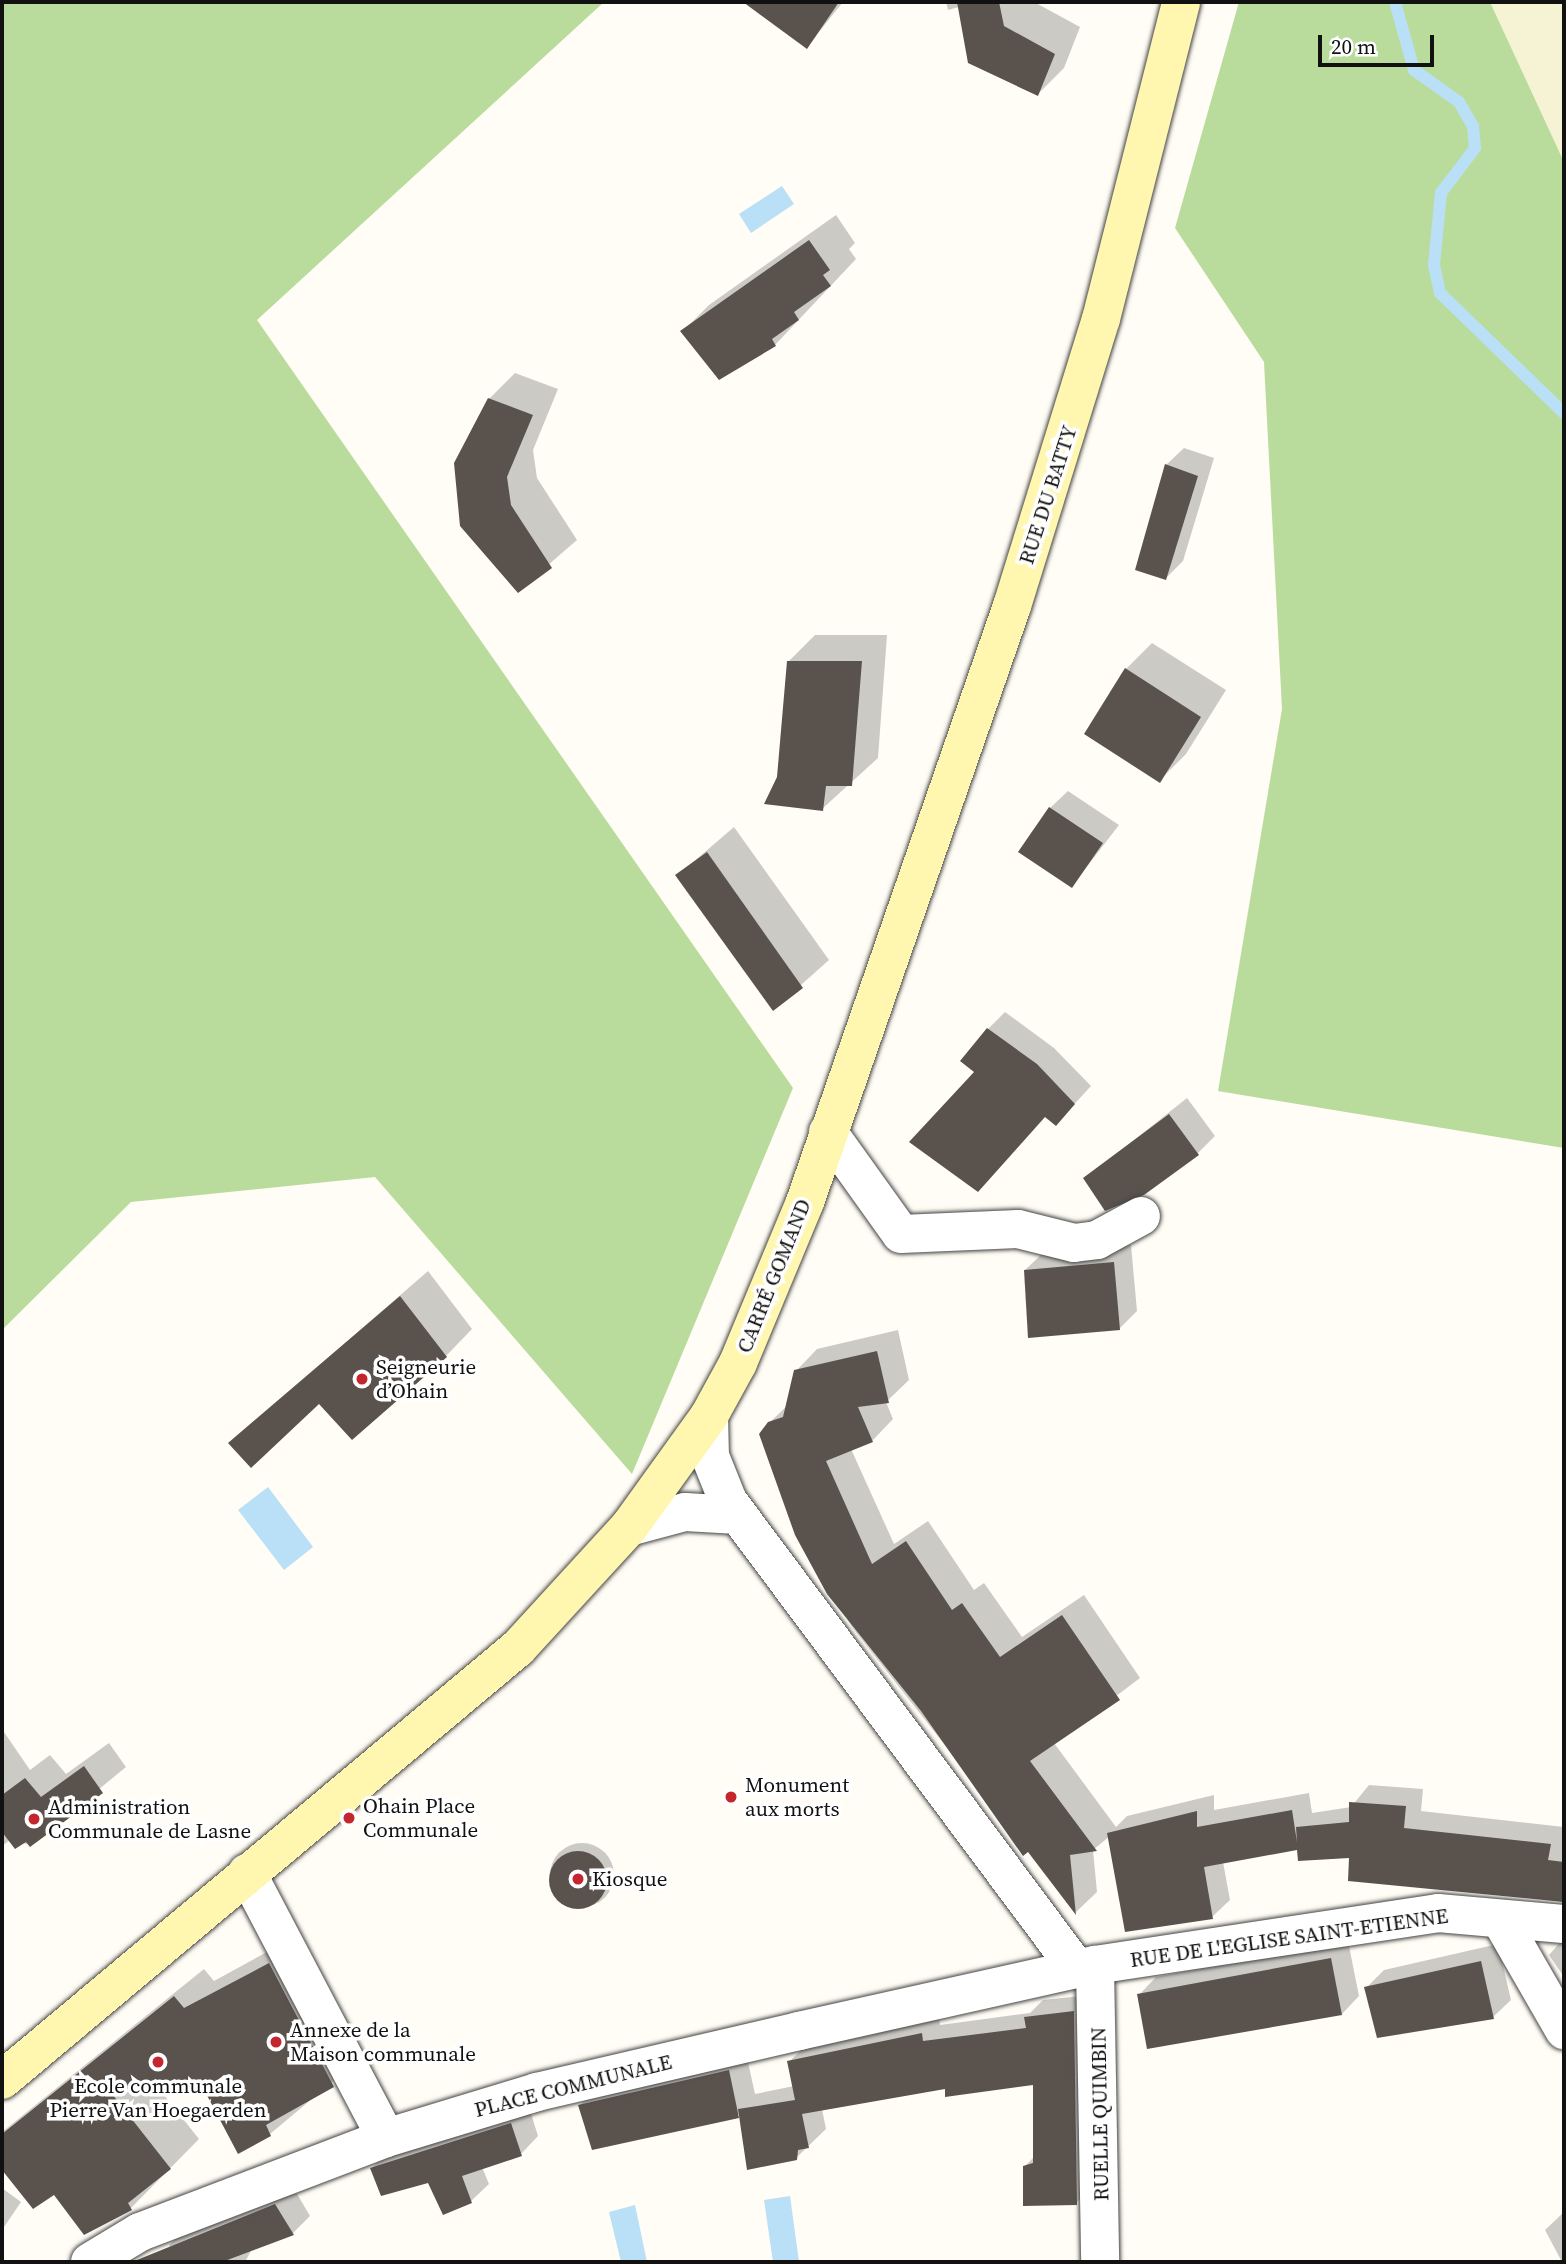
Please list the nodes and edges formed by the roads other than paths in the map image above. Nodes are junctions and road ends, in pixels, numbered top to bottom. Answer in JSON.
{"nodes":[{"id":1,"x":1181,"y":2,"type":"edge"},
{"id":2,"x":882,"y":979,"type":"joint"},
{"id":3,"x":828,"y":1132,"type":"junction"},
{"id":4,"x":1141,"y":1216,"type":"dead end"},
{"id":5,"x":709,"y":1416,"type":"junction"},
{"id":6,"x":738,"y":1515,"type":"junction"},
{"id":7,"x":629,"y":1527,"type":"junction"},
{"id":8,"x":247,"y":1872,"type":"junction"},
{"id":9,"x":1502,"y":1922,"type":"junction"},
{"id":10,"x":1564,"y":1924,"type":"edge"},
{"id":11,"x":1086,"y":1967,"type":"junction"},
{"id":12,"x":1564,"y":2030,"type":"edge"},
{"id":13,"x":2,"y":2080,"type":"edge"},
{"id":14,"x":386,"y":2138,"type":"junction"},
{"id":15,"x":90,"y":2262,"type":"edge"},
{"id":16,"x":1100,"y":2262,"type":"edge"}],
"edges":[{"from":1,"to":2,"type":"main road","name":"RUE DU BATTY"},
{"from":2,"to":3,"type":"main road","name":"CARRÉ GOMAND"},
{"from":3,"to":4,"type":"street"},
{"from":3,"to":5,"type":"main road","name":"CARRÉ GOMAND"},
{"from":5,"to":6,"type":"street"},
{"from":5,"to":7,"type":"main road"},
{"from":6,"to":7,"type":"street"},
{"from":6,"to":11,"type":"street"},
{"from":7,"to":8,"type":"main road"},
{"from":8,"to":13,"type":"main road"},
{"from":8,"to":14,"type":"street"},
{"from":9,"to":10,"type":"street","name":"RUE DE L'EGLISE SAINT-ETIENNE"},
{"from":9,"to":11,"type":"street","name":"RUE DE L'EGLISE SAINT-ETIENNE"},
{"from":9,"to":12,"type":"street"},
{"from":11,"to":14,"type":"street","name":"PLACE COMMUNALE"},
{"from":11,"to":16,"type":"street","name":"RUELLE QUIMBIN"},
{"from":14,"to":15,"type":"street","name":"PLACE COMMUNALE"}]}
